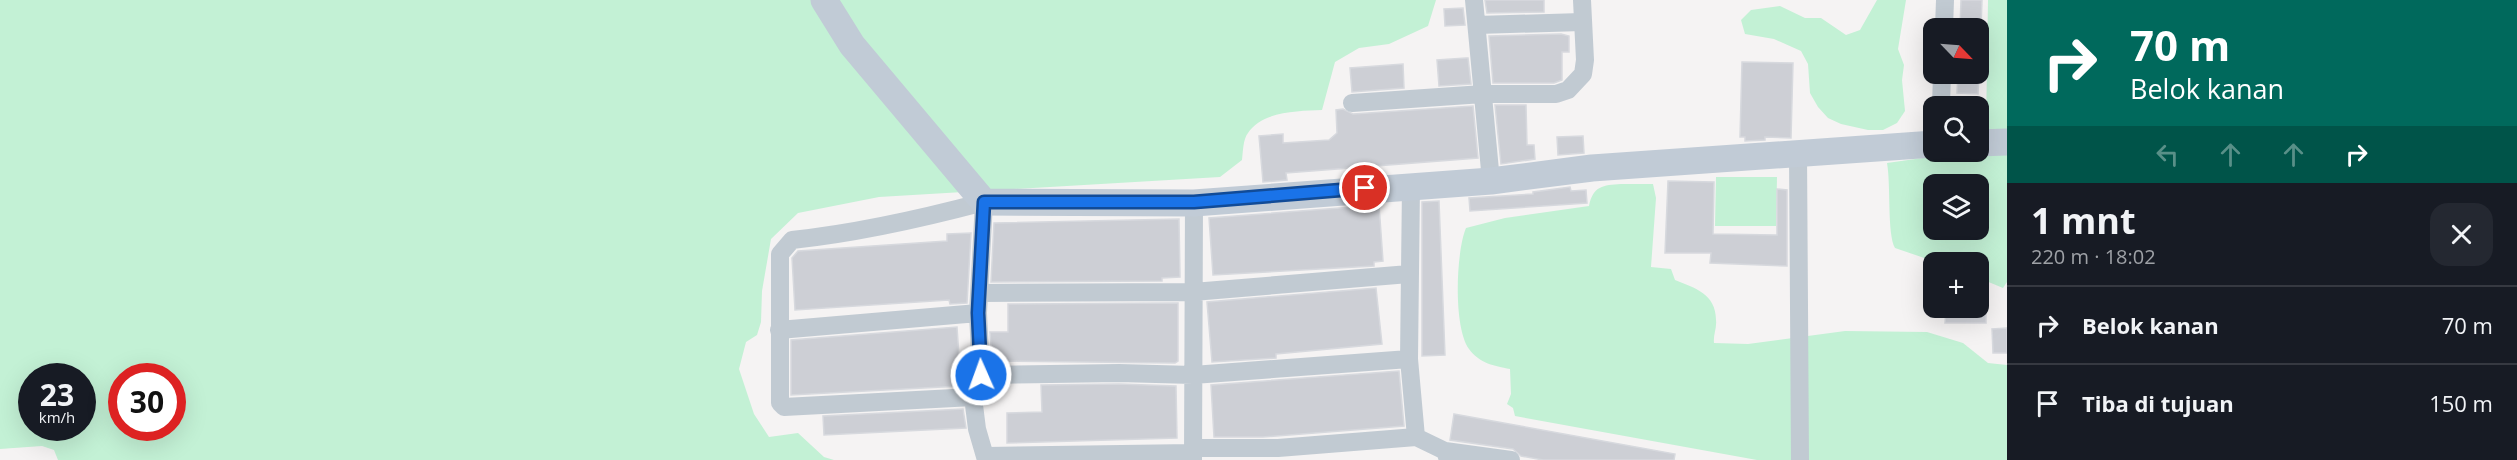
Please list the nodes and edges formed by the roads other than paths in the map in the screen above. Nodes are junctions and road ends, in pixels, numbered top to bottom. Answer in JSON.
{"nodes":[{"id":1,"x":824,"y":0,"type":"edge"},
{"id":2,"x":1474,"y":0,"type":"edge"},
{"id":3,"x":1582,"y":0,"type":"edge"},
{"id":4,"x":1945,"y":0,"type":"edge"},
{"id":5,"x":1944,"y":18,"type":"edge"},
{"id":6,"x":1582,"y":22,"type":"junction"},
{"id":7,"x":1477,"y":25,"type":"junction"},
{"id":8,"x":1483,"y":94,"type":"junction"},
{"id":9,"x":1352,"y":103,"type":"dead end"},
{"id":10,"x":2007,"y":142,"type":"edge"},
{"id":11,"x":1989,"y":143,"type":"edge"},
{"id":12,"x":1923,"y":145,"type":"edge"},
{"id":13,"x":1798,"y":152,"type":"junction"},
{"id":14,"x":1491,"y":181,"type":"junction"},
{"id":15,"x":1411,"y":185,"type":"junction"},
{"id":16,"x":984,"y":202,"type":"junction"},
{"id":17,"x":1194,"y":202,"type":"junction"},
{"id":18,"x":1409,"y":274,"type":"junction"},
{"id":19,"x":980,"y":292,"type":"junction"},
{"id":20,"x":1193,"y":292,"type":"junction"},
{"id":21,"x":978,"y":313,"type":"junction"},
{"id":22,"x":779,"y":330,"type":"junction"},
{"id":23,"x":1409,"y":359,"type":"junction"},
{"id":24,"x":981,"y":375,"type":"junction"},
{"id":25,"x":1193,"y":375,"type":"junction"},
{"id":26,"x":973,"y":397,"type":"junction"},
{"id":27,"x":1416,"y":437,"type":"junction"},
{"id":28,"x":1193,"y":454,"type":"edge"},
{"id":29,"x":1447,"y":456,"type":"edge"},
{"id":30,"x":986,"y":458,"type":"edge"},
{"id":31,"x":1511,"y":460,"type":"edge"},
{"id":32,"x":1800,"y":460,"type":"edge"}],
"edges":[{"from":1,"to":16,"type":"street"},
{"from":2,"to":7,"type":"street"},
{"from":3,"to":6,"type":"street"},
{"from":4,"to":5,"type":"street"},
{"from":6,"to":7,"type":"street"},
{"from":6,"to":8,"type":"street"},
{"from":7,"to":8,"type":"street"},
{"from":8,"to":9,"type":"street"},
{"from":8,"to":14,"type":"street"},
{"from":10,"to":11,"type":"street"},
{"from":12,"to":13,"type":"street"},
{"from":13,"to":14,"type":"street"},
{"from":13,"to":32,"type":"street"},
{"from":14,"to":15,"type":"street"},
{"from":15,"to":17,"type":"street"},
{"from":15,"to":18,"type":"street"},
{"from":16,"to":17,"type":"street"},
{"from":16,"to":19,"type":"street"},
{"from":16,"to":22,"type":"street"},
{"from":17,"to":20,"type":"street"},
{"from":18,"to":20,"type":"street"},
{"from":18,"to":23,"type":"street"},
{"from":19,"to":20,"type":"street"},
{"from":19,"to":21,"type":"street"},
{"from":20,"to":25,"type":"street"},
{"from":21,"to":22,"type":"street"},
{"from":21,"to":24,"type":"street"},
{"from":22,"to":26,"type":"street"},
{"from":23,"to":25,"type":"street"},
{"from":23,"to":27,"type":"street"},
{"from":24,"to":25,"type":"street"},
{"from":24,"to":26,"type":"street"},
{"from":25,"to":28,"type":"street"},
{"from":26,"to":30,"type":"street"},
{"from":27,"to":28,"type":"street"},
{"from":27,"to":29,"type":"street"},
{"from":28,"to":30,"type":"street"},
{"from":29,"to":31,"type":"street"}]}
